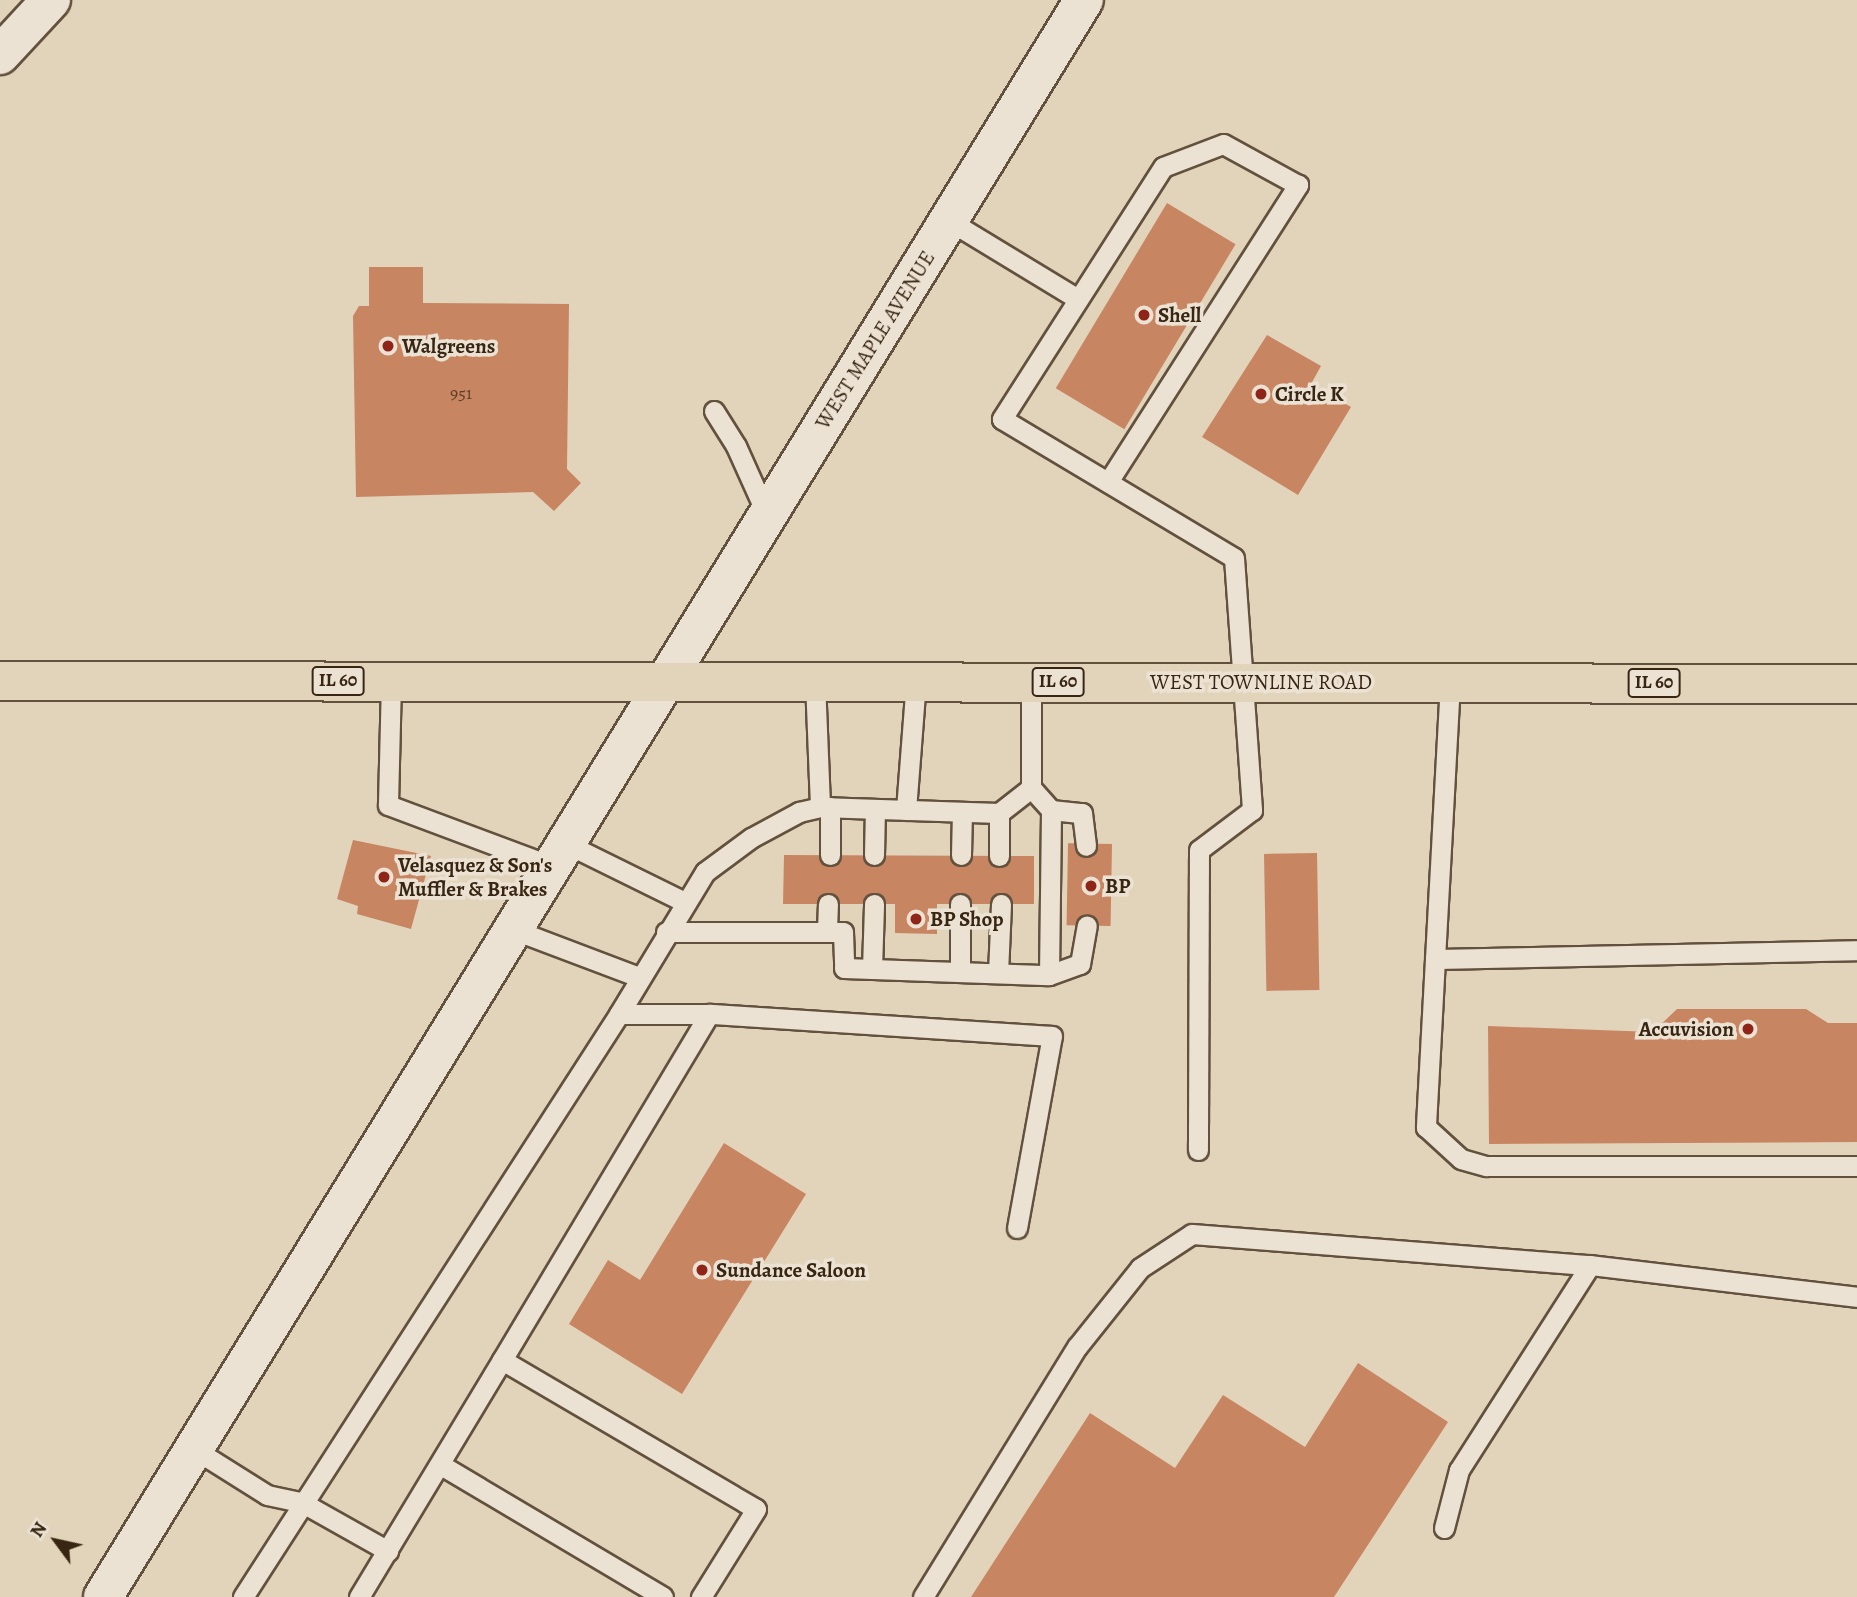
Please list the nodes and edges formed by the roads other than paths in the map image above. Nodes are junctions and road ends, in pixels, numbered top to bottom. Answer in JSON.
{"nodes":[{"id":1,"x":1084,"y":0,"type":"edge"},
{"id":2,"x":32,"y":6,"type":"edge"},
{"id":3,"x":0,"y":55,"type":"edge"},
{"id":4,"x":948,"y":220,"type":"junction"},
{"id":5,"x":1079,"y":299,"type":"junction"},
{"id":6,"x":714,"y":411,"type":"dead end"},
{"id":7,"x":1108,"y":482,"type":"junction"},
{"id":8,"x":767,"y":515,"type":"junction"},
{"id":9,"x":665,"y":680,"type":"junction"},
{"id":10,"x":0,"y":681,"type":"edge"},
{"id":11,"x":391,"y":681,"type":"junction"},
{"id":12,"x":815,"y":681,"type":"junction"},
{"id":13,"x":916,"y":681,"type":"junction"},
{"id":14,"x":1031,"y":681,"type":"junction"},
{"id":15,"x":1244,"y":682,"type":"junction"},
{"id":16,"x":1450,"y":682,"type":"junction"},
{"id":17,"x":1857,"y":684,"type":"edge"},
{"id":18,"x":1031,"y":788,"type":"junction"},
{"id":19,"x":825,"y":807,"type":"junction"},
{"id":20,"x":875,"y":809,"type":"junction"},
{"id":21,"x":906,"y":810,"type":"junction"},
{"id":22,"x":1051,"y":810,"type":"junction"},
{"id":23,"x":962,"y":812,"type":"junction"},
{"id":24,"x":999,"y":813,"type":"junction"},
{"id":25,"x":1086,"y":846,"type":"dead end"},
{"id":26,"x":558,"y":855,"type":"junction"},
{"id":27,"x":830,"y":855,"type":"dead end"},
{"id":28,"x":961,"y":855,"type":"dead end"},
{"id":29,"x":874,"y":856,"type":"dead end"},
{"id":30,"x":999,"y":856,"type":"dead end"},
{"id":31,"x":685,"y":902,"type":"junction"},
{"id":32,"x":828,"y":904,"type":"dead end"},
{"id":33,"x":874,"y":904,"type":"dead end"},
{"id":34,"x":960,"y":904,"type":"dead end"},
{"id":35,"x":1001,"y":904,"type":"dead end"},
{"id":36,"x":1087,"y":926,"type":"dead end"},
{"id":37,"x":512,"y":929,"type":"junction"},
{"id":38,"x":827,"y":931,"type":"junction"},
{"id":39,"x":666,"y":932,"type":"junction"},
{"id":40,"x":1857,"y":950,"type":"edge"},
{"id":41,"x":1435,"y":958,"type":"junction"},
{"id":42,"x":872,"y":969,"type":"junction"},
{"id":43,"x":960,"y":972,"type":"junction"},
{"id":44,"x":998,"y":973,"type":"junction"},
{"id":45,"x":1049,"y":975,"type":"junction"},
{"id":46,"x":639,"y":977,"type":"junction"},
{"id":47,"x":619,"y":1014,"type":"junction"},
{"id":48,"x":709,"y":1014,"type":"junction"},
{"id":49,"x":1198,"y":1150,"type":"dead end"},
{"id":50,"x":1857,"y":1166,"type":"edge"},
{"id":51,"x":1017,"y":1227,"type":"dead end"},
{"id":52,"x":1590,"y":1265,"type":"junction"},
{"id":53,"x":1857,"y":1297,"type":"edge"},
{"id":54,"x":502,"y":1360,"type":"junction"},
{"id":55,"x":194,"y":1449,"type":"junction"},
{"id":56,"x":441,"y":1465,"type":"junction"},
{"id":57,"x":301,"y":1502,"type":"junction"},
{"id":58,"x":1444,"y":1528,"type":"dead end"},
{"id":59,"x":388,"y":1551,"type":"junction"},
{"id":60,"x":103,"y":1597,"type":"edge"},
{"id":61,"x":243,"y":1597,"type":"edge"},
{"id":62,"x":359,"y":1597,"type":"edge"},
{"id":63,"x":663,"y":1597,"type":"edge"},
{"id":64,"x":701,"y":1597,"type":"edge"},
{"id":65,"x":923,"y":1597,"type":"edge"}],
"edges":[{"from":1,"to":4,"type":"main road","name":"WEST MAPLE AVENUE"},
{"from":2,"to":3,"type":"main road"},
{"from":4,"to":5,"type":"lane"},
{"from":4,"to":8,"type":"main road","name":"WEST MAPLE AVENUE"},
{"from":5,"to":7,"type":"lane"},
{"from":5,"to":7,"type":"lane"},
{"from":6,"to":8,"type":"lane"},
{"from":7,"to":15,"type":"lane"},
{"from":8,"to":9,"type":"main road","name":"WEST MAPLE AVENUE"},
{"from":9,"to":11,"type":"main road","number":"IL 60"},
{"from":9,"to":12,"type":"main road","name":"WEST TOWNLINE ROAD","number":"IL 60"},
{"from":9,"to":26,"type":"main road","name":"WEST MAPLE AVENUE"},
{"from":10,"to":11,"type":"main road","number":"IL 60"},
{"from":11,"to":26,"type":"lane"},
{"from":12,"to":13,"type":"main road","name":"WEST TOWNLINE ROAD","number":"IL 60"},
{"from":12,"to":19,"type":"lane"},
{"from":13,"to":14,"type":"main road","name":"WEST TOWNLINE ROAD","number":"IL 60"},
{"from":13,"to":21,"type":"lane"},
{"from":14,"to":15,"type":"main road","name":"WEST TOWNLINE ROAD","number":"IL 60"},
{"from":14,"to":18,"type":"lane"},
{"from":15,"to":16,"type":"main road","name":"WEST TOWNLINE ROAD","number":"IL 60"},
{"from":15,"to":49,"type":"lane"},
{"from":16,"to":17,"type":"main road","name":"WEST TOWNLINE ROAD","number":"IL 60"},
{"from":16,"to":41,"type":"lane"},
{"from":18,"to":22,"type":"lane"},
{"from":18,"to":24,"type":"lane"},
{"from":19,"to":20,"type":"lane"},
{"from":19,"to":27,"type":"lane"},
{"from":19,"to":31,"type":"lane"},
{"from":20,"to":21,"type":"lane"},
{"from":20,"to":29,"type":"lane"},
{"from":21,"to":23,"type":"lane"},
{"from":22,"to":25,"type":"lane"},
{"from":22,"to":45,"type":"lane"},
{"from":23,"to":24,"type":"lane"},
{"from":23,"to":28,"type":"lane"},
{"from":24,"to":30,"type":"lane"},
{"from":26,"to":31,"type":"lane"},
{"from":26,"to":37,"type":"main road","name":"WEST MAPLE AVENUE"},
{"from":31,"to":39,"type":"lane"},
{"from":32,"to":38,"type":"lane"},
{"from":33,"to":42,"type":"lane"},
{"from":34,"to":43,"type":"lane"},
{"from":35,"to":44,"type":"lane"},
{"from":36,"to":45,"type":"lane"},
{"from":37,"to":46,"type":"lane"},
{"from":37,"to":55,"type":"main road","name":"WEST MAPLE AVENUE"},
{"from":38,"to":39,"type":"lane"},
{"from":38,"to":42,"type":"lane"},
{"from":39,"to":46,"type":"lane"},
{"from":40,"to":41,"type":"lane"},
{"from":41,"to":50,"type":"lane"},
{"from":42,"to":43,"type":"lane"},
{"from":43,"to":44,"type":"lane"},
{"from":44,"to":45,"type":"lane"},
{"from":46,"to":47,"type":"lane"},
{"from":47,"to":48,"type":"lane"},
{"from":47,"to":57,"type":"lane"},
{"from":48,"to":51,"type":"lane"},
{"from":48,"to":54,"type":"lane"},
{"from":52,"to":53,"type":"lane"},
{"from":52,"to":58,"type":"lane"},
{"from":52,"to":65,"type":"lane"},
{"from":54,"to":56,"type":"lane"},
{"from":54,"to":64,"type":"lane"},
{"from":55,"to":57,"type":"lane"},
{"from":55,"to":60,"type":"main road","name":"WEST MAPLE AVENUE"},
{"from":56,"to":59,"type":"lane"},
{"from":56,"to":63,"type":"lane"},
{"from":57,"to":59,"type":"lane"},
{"from":57,"to":61,"type":"lane"},
{"from":59,"to":62,"type":"lane"}]}
